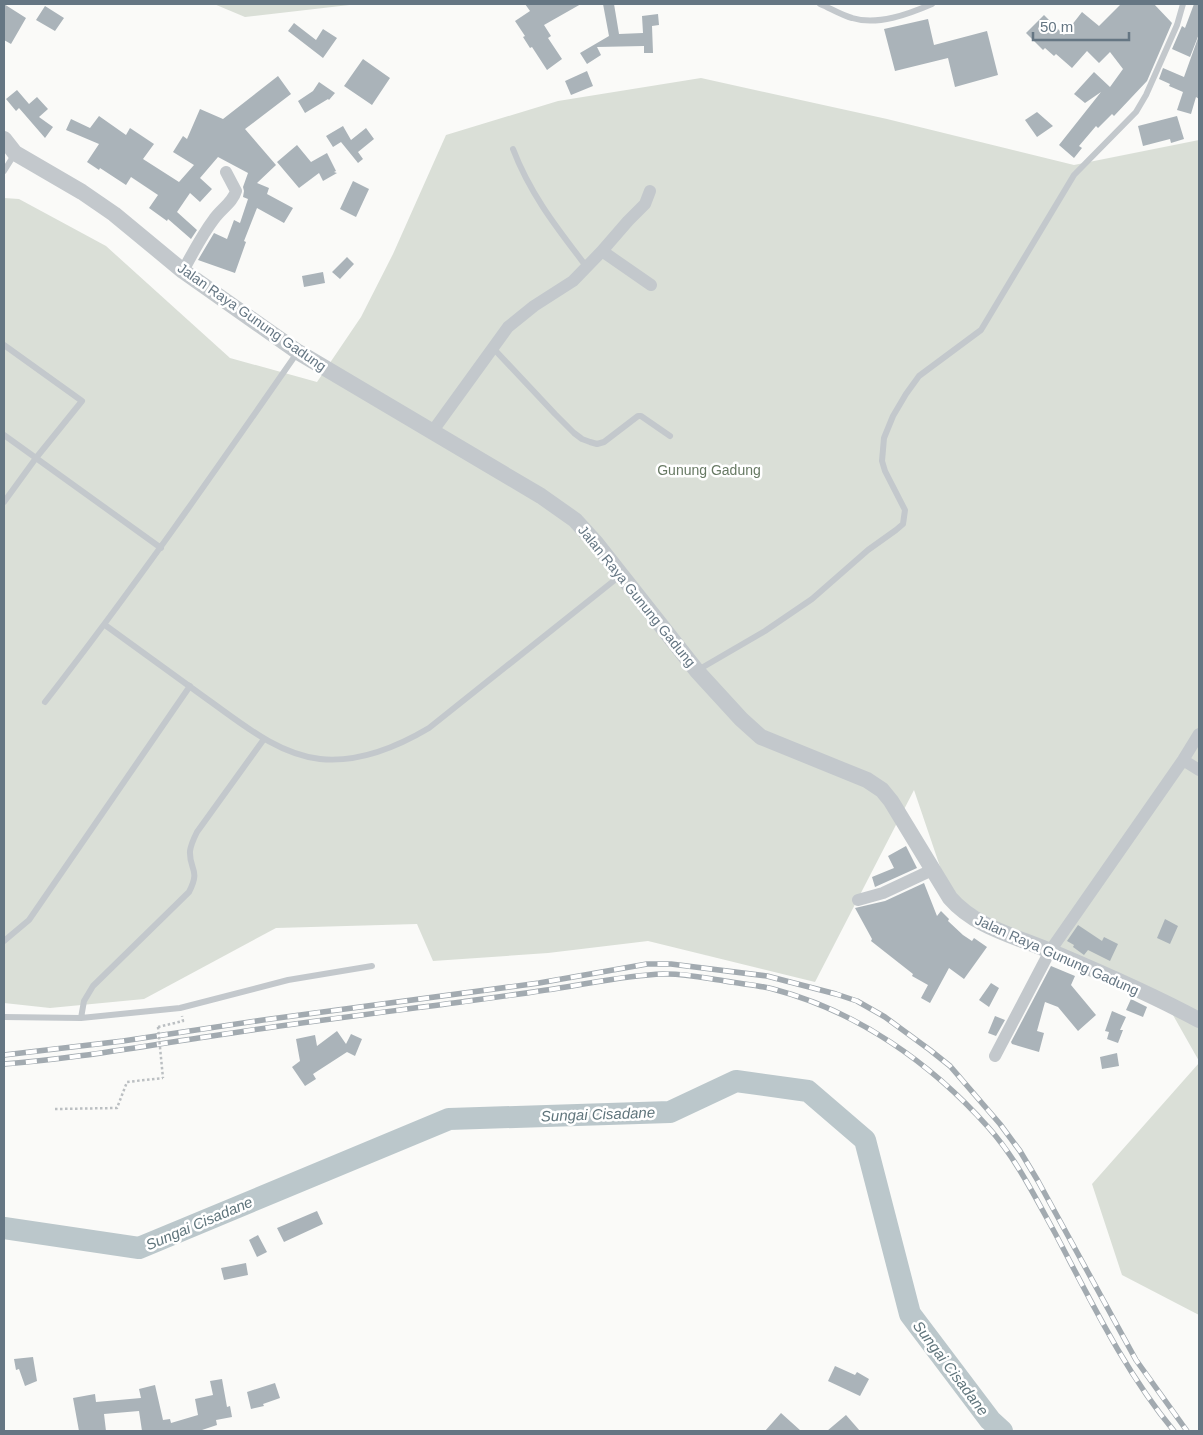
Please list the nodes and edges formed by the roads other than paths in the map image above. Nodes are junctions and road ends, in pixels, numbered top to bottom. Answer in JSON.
{"nodes":[{"id":1,"x":820,"y":4,"type":"edge"},
{"id":2,"x":932,"y":4,"type":"edge"},
{"id":3,"x":1183,"y":4,"type":"edge"},
{"id":4,"x":4,"y":139,"type":"edge"},
{"id":5,"x":513,"y":149,"type":"dead end"},
{"id":6,"x":15,"y":153,"type":"junction"},
{"id":7,"x":4,"y":172,"type":"edge"},
{"id":8,"x":226,"y":172,"type":"dead end"},
{"id":9,"x":650,"y":191,"type":"dead end"},
{"id":10,"x":602,"y":251,"type":"junction"},
{"id":11,"x":586,"y":266,"type":"junction"},
{"id":12,"x":184,"y":271,"type":"junction"},
{"id":13,"x":651,"y":285,"type":"dead end"},
{"id":14,"x":4,"y":345,"type":"edge"},
{"id":15,"x":492,"y":347,"type":"junction"},
{"id":16,"x":298,"y":352,"type":"junction"},
{"id":17,"x":432,"y":432,"type":"junction"},
{"id":18,"x":4,"y":435,"type":"edge"},
{"id":19,"x":670,"y":436,"type":"dead end"},
{"id":20,"x":36,"y":458,"type":"junction"},
{"id":21,"x":4,"y":502,"type":"edge"},
{"id":22,"x":161,"y":548,"type":"junction"},
{"id":23,"x":622,"y":575,"type":"junction"},
{"id":24,"x":105,"y":625,"type":"junction"},
{"id":25,"x":697,"y":671,"type":"junction"},
{"id":26,"x":190,"y":686,"type":"junction"},
{"id":27,"x":45,"y":702,"type":"dead end"},
{"id":28,"x":1199,"y":734,"type":"edge"},
{"id":29,"x":264,"y":739,"type":"junction"},
{"id":30,"x":1183,"y":760,"type":"junction"},
{"id":31,"x":1199,"y":770,"type":"edge"},
{"id":32,"x":932,"y":870,"type":"junction"},
{"id":33,"x":858,"y":900,"type":"dead end"},
{"id":34,"x":4,"y":941,"type":"edge"},
{"id":35,"x":1050,"y":951,"type":"junction"},
{"id":36,"x":372,"y":966,"type":"dead end"},
{"id":37,"x":4,"y":1016,"type":"edge"},
{"id":38,"x":81,"y":1018,"type":"junction"},
{"id":39,"x":1199,"y":1020,"type":"edge"},
{"id":40,"x":995,"y":1056,"type":"dead end"}],
"edges":[{"from":1,"to":2,"type":"lane"},
{"from":3,"to":25,"type":"lane"},
{"from":4,"to":6,"type":"street","name":"Jalan Raya Gunung Gadung"},
{"from":5,"to":11,"type":"lane"},
{"from":6,"to":7,"type":"lane"},
{"from":6,"to":12,"type":"street","name":"Jalan Raya Gunung Gadung"},
{"from":8,"to":12,"type":"street"},
{"from":9,"to":10,"type":"street"},
{"from":10,"to":11,"type":"street"},
{"from":10,"to":13,"type":"street"},
{"from":11,"to":15,"type":"street"},
{"from":12,"to":16,"type":"street","name":"Jalan Raya Gunung Gadung"},
{"from":14,"to":20,"type":"lane"},
{"from":15,"to":17,"type":"street"},
{"from":15,"to":19,"type":"lane"},
{"from":16,"to":17,"type":"street","name":"Jalan Raya Gunung Gadung"},
{"from":16,"to":22,"type":"lane"},
{"from":17,"to":23,"type":"street","name":"Jalan Raya Gunung Gadung"},
{"from":18,"to":20,"type":"lane"},
{"from":20,"to":21,"type":"lane"},
{"from":20,"to":22,"type":"lane"},
{"from":22,"to":24,"type":"lane"},
{"from":23,"to":25,"type":"street","name":"Jalan Raya Gunung Gadung"},
{"from":23,"to":29,"type":"lane"},
{"from":24,"to":26,"type":"lane"},
{"from":24,"to":27,"type":"lane"},
{"from":25,"to":32,"type":"street","name":"Jalan Raya Gunung Gadung"},
{"from":26,"to":29,"type":"lane"},
{"from":26,"to":34,"type":"lane"},
{"from":28,"to":30,"type":"street"},
{"from":29,"to":38,"type":"lane"},
{"from":30,"to":31,"type":"street"},
{"from":30,"to":35,"type":"street"},
{"from":32,"to":33,"type":"street"},
{"from":32,"to":35,"type":"street","name":"Jalan Raya Gunung Gadung"},
{"from":35,"to":39,"type":"street","name":"Jalan Raya Gunung Gadung"},
{"from":35,"to":40,"type":"street"},
{"from":36,"to":38,"type":"lane"},
{"from":37,"to":38,"type":"lane"}]}
